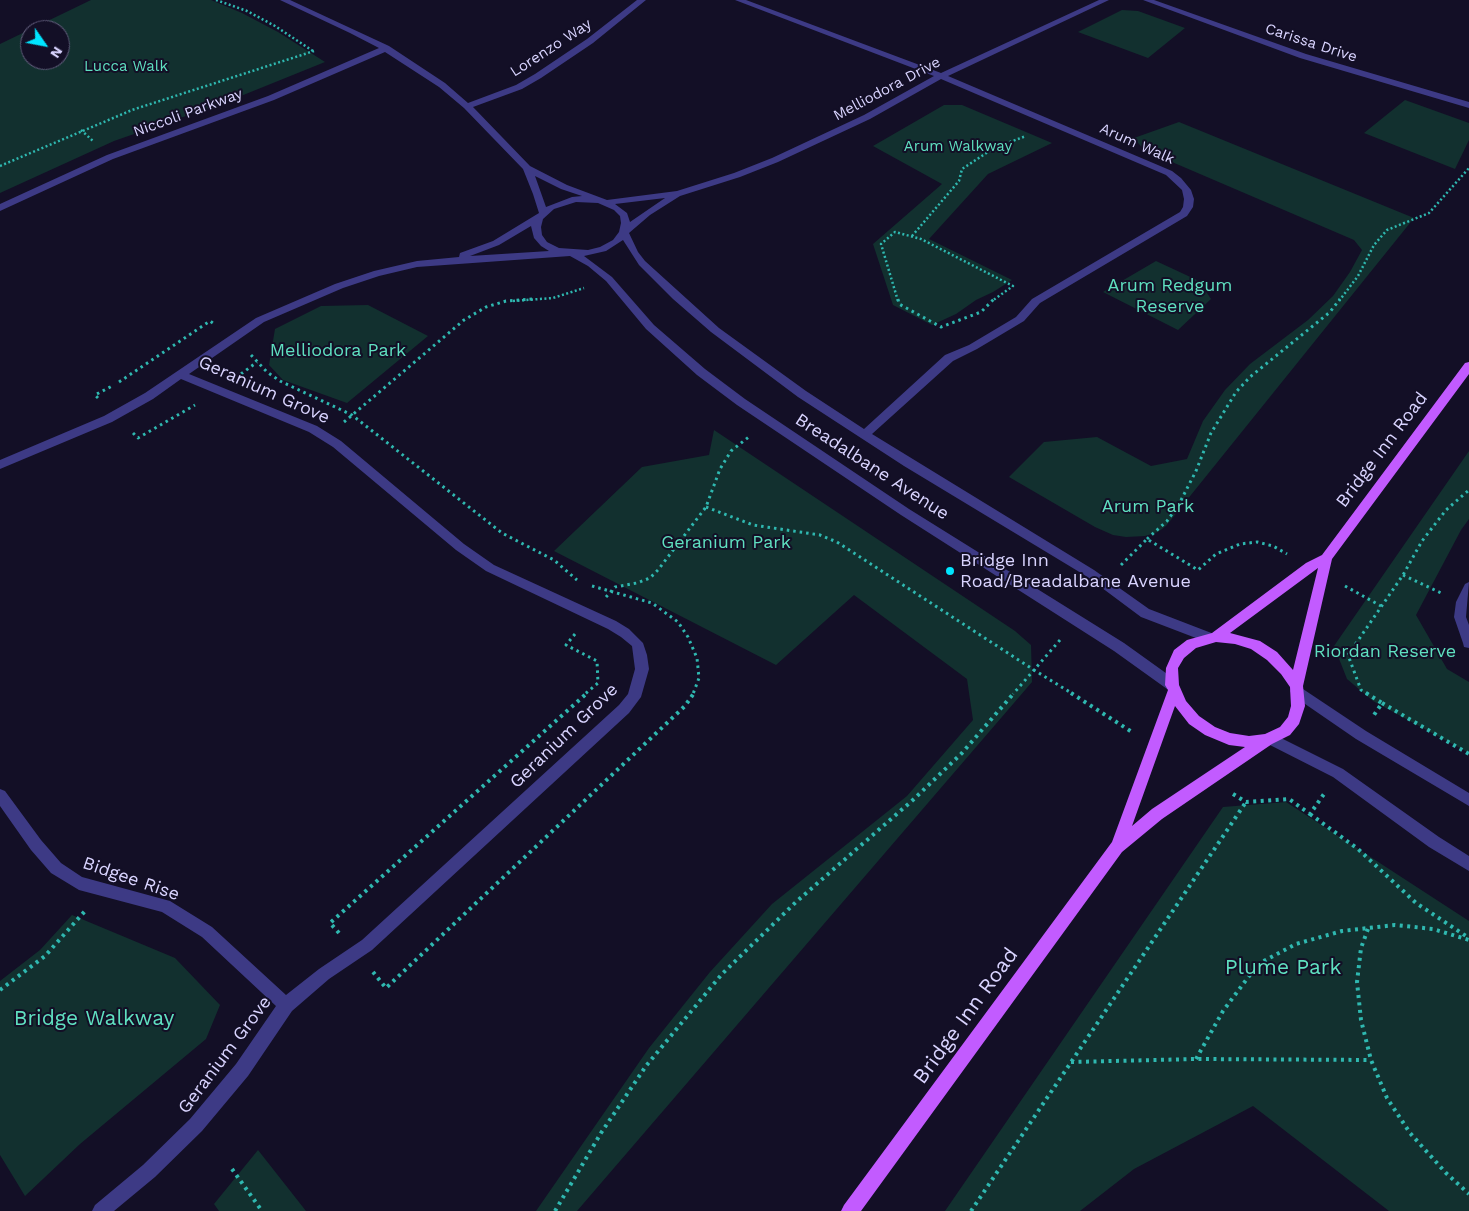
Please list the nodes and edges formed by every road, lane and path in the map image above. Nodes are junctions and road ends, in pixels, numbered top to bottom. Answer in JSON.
{"nodes":[{"id":1,"x":216,"y":0,"type":"edge"},
{"id":2,"x":284,"y":0,"type":"edge"},
{"id":3,"x":310,"y":0,"type":"edge"},
{"id":4,"x":642,"y":0,"type":"edge"},
{"id":5,"x":739,"y":0,"type":"edge"},
{"id":6,"x":1105,"y":0,"type":"edge"},
{"id":7,"x":1148,"y":0,"type":"edge"},
{"id":8,"x":299,"y":6,"type":"junction"},
{"id":9,"x":386,"y":48,"type":"junction"},
{"id":10,"x":314,"y":51,"type":"junction"},
{"id":11,"x":351,"y":64,"type":"junction"},
{"id":12,"x":940,"y":76,"type":"junction"},
{"id":13,"x":1469,"y":104,"type":"edge"},
{"id":14,"x":467,"y":106,"type":"junction"},
{"id":15,"x":1027,"y":136,"type":"dead end"},
{"id":16,"x":0,"y":166,"type":"edge"},
{"id":17,"x":527,"y":168,"type":"junction"},
{"id":18,"x":1469,"y":168,"type":"edge"},
{"id":19,"x":678,"y":194,"type":"junction"},
{"id":20,"x":604,"y":201,"type":"junction"},
{"id":21,"x":0,"y":208,"type":"edge"},
{"id":22,"x":541,"y":215,"type":"junction"},
{"id":23,"x":624,"y":232,"type":"junction"},
{"id":24,"x":912,"y":236,"type":"junction"},
{"id":25,"x":572,"y":254,"type":"junction"},
{"id":26,"x":452,"y":260,"type":"junction"},
{"id":27,"x":609,"y":278,"type":"junction"},
{"id":28,"x":1469,"y":366,"type":"edge"},
{"id":29,"x":181,"y":375,"type":"junction"},
{"id":30,"x":767,"y":421,"type":"junction"},
{"id":31,"x":864,"y":435,"type":"junction"},
{"id":32,"x":326,"y":438,"type":"junction"},
{"id":33,"x":0,"y":465,"type":"edge"},
{"id":34,"x":1469,"y":490,"type":"edge"},
{"id":35,"x":706,"y":507,"type":"junction"},
{"id":36,"x":1147,"y":540,"type":"junction"},
{"id":37,"x":1326,"y":558,"type":"junction"},
{"id":38,"x":1310,"y":566,"type":"junction"},
{"id":39,"x":1322,"y":573,"type":"junction"},
{"id":40,"x":1403,"y":575,"type":"junction"},
{"id":41,"x":1105,"y":585,"type":"junction"},
{"id":42,"x":1469,"y":587,"type":"edge"},
{"id":43,"x":610,"y":590,"type":"dead end"},
{"id":44,"x":1462,"y":602,"type":"junction"},
{"id":45,"x":1381,"y":606,"type":"junction"},
{"id":46,"x":1076,"y":620,"type":"junction"},
{"id":47,"x":1212,"y":637,"type":"junction"},
{"id":48,"x":1469,"y":643,"type":"edge"},
{"id":49,"x":1034,"y":670,"type":"junction"},
{"id":50,"x":1173,"y":688,"type":"junction"},
{"id":51,"x":1296,"y":689,"type":"junction"},
{"id":52,"x":1382,"y":703,"type":"junction"},
{"id":53,"x":1361,"y":735,"type":"junction"},
{"id":54,"x":1269,"y":739,"type":"junction"},
{"id":55,"x":1154,"y":746,"type":"junction"},
{"id":56,"x":1469,"y":754,"type":"edge"},
{"id":57,"x":1338,"y":773,"type":"junction"},
{"id":58,"x":1208,"y":780,"type":"junction"},
{"id":59,"x":0,"y":795,"type":"edge"},
{"id":60,"x":1469,"y":800,"type":"edge"},
{"id":61,"x":1246,"y":802,"type":"junction"},
{"id":62,"x":1310,"y":814,"type":"junction"},
{"id":63,"x":1117,"y":847,"type":"junction"},
{"id":64,"x":1469,"y":864,"type":"edge"},
{"id":65,"x":103,"y":890,"type":"junction"},
{"id":66,"x":1368,"y":928,"type":"junction"},
{"id":67,"x":1469,"y":939,"type":"edge"},
{"id":68,"x":0,"y":990,"type":"edge"},
{"id":69,"x":286,"y":1005,"type":"junction"},
{"id":70,"x":1196,"y":1059,"type":"junction"},
{"id":71,"x":1371,"y":1060,"type":"junction"},
{"id":72,"x":1070,"y":1062,"type":"junction"},
{"id":73,"x":232,"y":1169,"type":"dead end"},
{"id":74,"x":1469,"y":1194,"type":"edge"},
{"id":75,"x":101,"y":1211,"type":"edge"},
{"id":76,"x":262,"y":1211,"type":"edge"},
{"id":77,"x":555,"y":1211,"type":"edge"},
{"id":78,"x":850,"y":1211,"type":"edge"},
{"id":79,"x":971,"y":1211,"type":"edge"}],
"edges":[{"from":1,"to":10,"type":"path"},
{"from":2,"to":8,"type":"street"},
{"from":3,"to":8,"type":"street"},
{"from":4,"to":14,"type":"street","name":"Lorenzo Way"},
{"from":5,"to":12,"type":"street","name":"Arum Walk"},
{"from":6,"to":12,"type":"street","name":"Melliodora Drive"},
{"from":7,"to":13,"type":"street","name":"Carissa Drive"},
{"from":8,"to":9,"type":"street"},
{"from":9,"to":11,"type":"street","name":"Niccoli Parkway"},
{"from":9,"to":14,"type":"street"},
{"from":10,"to":11,"type":"path"},
{"from":10,"to":16,"type":"path"},
{"from":11,"to":21,"type":"street","name":"Niccoli Parkway"},
{"from":12,"to":19,"type":"street","name":"Melliodora Drive"},
{"from":12,"to":31,"type":"street","name":"Arum Walk"},
{"from":14,"to":17,"type":"street"},
{"from":15,"to":24,"type":"path"},
{"from":17,"to":20,"type":"street"},
{"from":17,"to":22,"type":"street"},
{"from":18,"to":36,"type":"path"},
{"from":19,"to":20,"type":"street","name":"Melliodora Drive"},
{"from":19,"to":23,"type":"street","name":"Melliodora Drive"},
{"from":20,"to":22,"type":"street"},
{"from":20,"to":23,"type":"street"},
{"from":22,"to":25,"type":"street"},
{"from":22,"to":26,"type":"street"},
{"from":23,"to":25,"type":"street"},
{"from":23,"to":31,"type":"street","name":"Breadalbane Avenue"},
{"from":24,"to":24,"type":"path"},
{"from":25,"to":26,"type":"street"},
{"from":25,"to":27,"type":"street","name":"Breadalbane Avenue"},
{"from":26,"to":29,"type":"street"},
{"from":27,"to":30,"type":"street","name":"Breadalbane Avenue"},
{"from":27,"to":32,"type":"path"},
{"from":28,"to":37,"type":"main road","name":"Bridge Inn Road"},
{"from":29,"to":32,"type":"street","name":"Geranium Grove"},
{"from":29,"to":33,"type":"street"},
{"from":30,"to":35,"type":"path"},
{"from":30,"to":46,"type":"street","name":"Breadalbane Avenue"},
{"from":31,"to":41,"type":"street","name":"Breadalbane Avenue"},
{"from":32,"to":69,"type":"street","name":"Geranium Grove"},
{"from":34,"to":40,"type":"path"},
{"from":35,"to":43,"type":"path"},
{"from":35,"to":49,"type":"path"},
{"from":36,"to":38,"type":"path"},
{"from":36,"to":41,"type":"path"},
{"from":37,"to":38,"type":"main road","name":"Bridge Inn Road"},
{"from":37,"to":39,"type":"main road","name":"Bridge Inn Road"},
{"from":38,"to":47,"type":"main road","name":"Bridge Inn Road"},
{"from":39,"to":45,"type":"path"},
{"from":39,"to":51,"type":"main road","name":"Bridge Inn Road"},
{"from":40,"to":44,"type":"path"},
{"from":40,"to":45,"type":"path"},
{"from":41,"to":47,"type":"street","name":"Breadalbane Avenue"},
{"from":42,"to":44,"type":"street"},
{"from":44,"to":48,"type":"street"},
{"from":45,"to":52,"type":"path"},
{"from":46,"to":49,"type":"path"},
{"from":46,"to":50,"type":"street","name":"Breadalbane Avenue"},
{"from":47,"to":50,"type":"main road"},
{"from":47,"to":51,"type":"main road"},
{"from":49,"to":55,"type":"path"},
{"from":49,"to":77,"type":"path"},
{"from":50,"to":54,"type":"main road"},
{"from":50,"to":55,"type":"main road","name":"Bridge Inn Road"},
{"from":51,"to":53,"type":"street"},
{"from":51,"to":54,"type":"main road"},
{"from":52,"to":53,"type":"path"},
{"from":52,"to":56,"type":"path"},
{"from":53,"to":60,"type":"street"},
{"from":54,"to":57,"type":"street"},
{"from":54,"to":58,"type":"main road","name":"Bridge Inn Road"},
{"from":55,"to":63,"type":"main road","name":"Bridge Inn Road"},
{"from":57,"to":62,"type":"path"},
{"from":57,"to":64,"type":"street"},
{"from":58,"to":61,"type":"path"},
{"from":58,"to":63,"type":"main road","name":"Bridge Inn Road"},
{"from":59,"to":65,"type":"street","name":"Bidgee Rise"},
{"from":61,"to":62,"type":"path"},
{"from":61,"to":72,"type":"path"},
{"from":62,"to":67,"type":"path"},
{"from":63,"to":78,"type":"main road","name":"Bridge Inn Road"},
{"from":65,"to":68,"type":"path"},
{"from":65,"to":69,"type":"street","name":"Bidgee Rise"},
{"from":66,"to":67,"type":"path"},
{"from":66,"to":70,"type":"path"},
{"from":66,"to":71,"type":"path"},
{"from":69,"to":75,"type":"street","name":"Geranium Grove"},
{"from":70,"to":71,"type":"path"},
{"from":70,"to":72,"type":"path"},
{"from":71,"to":74,"type":"path"},
{"from":72,"to":79,"type":"path"},
{"from":73,"to":76,"type":"path"}]}
